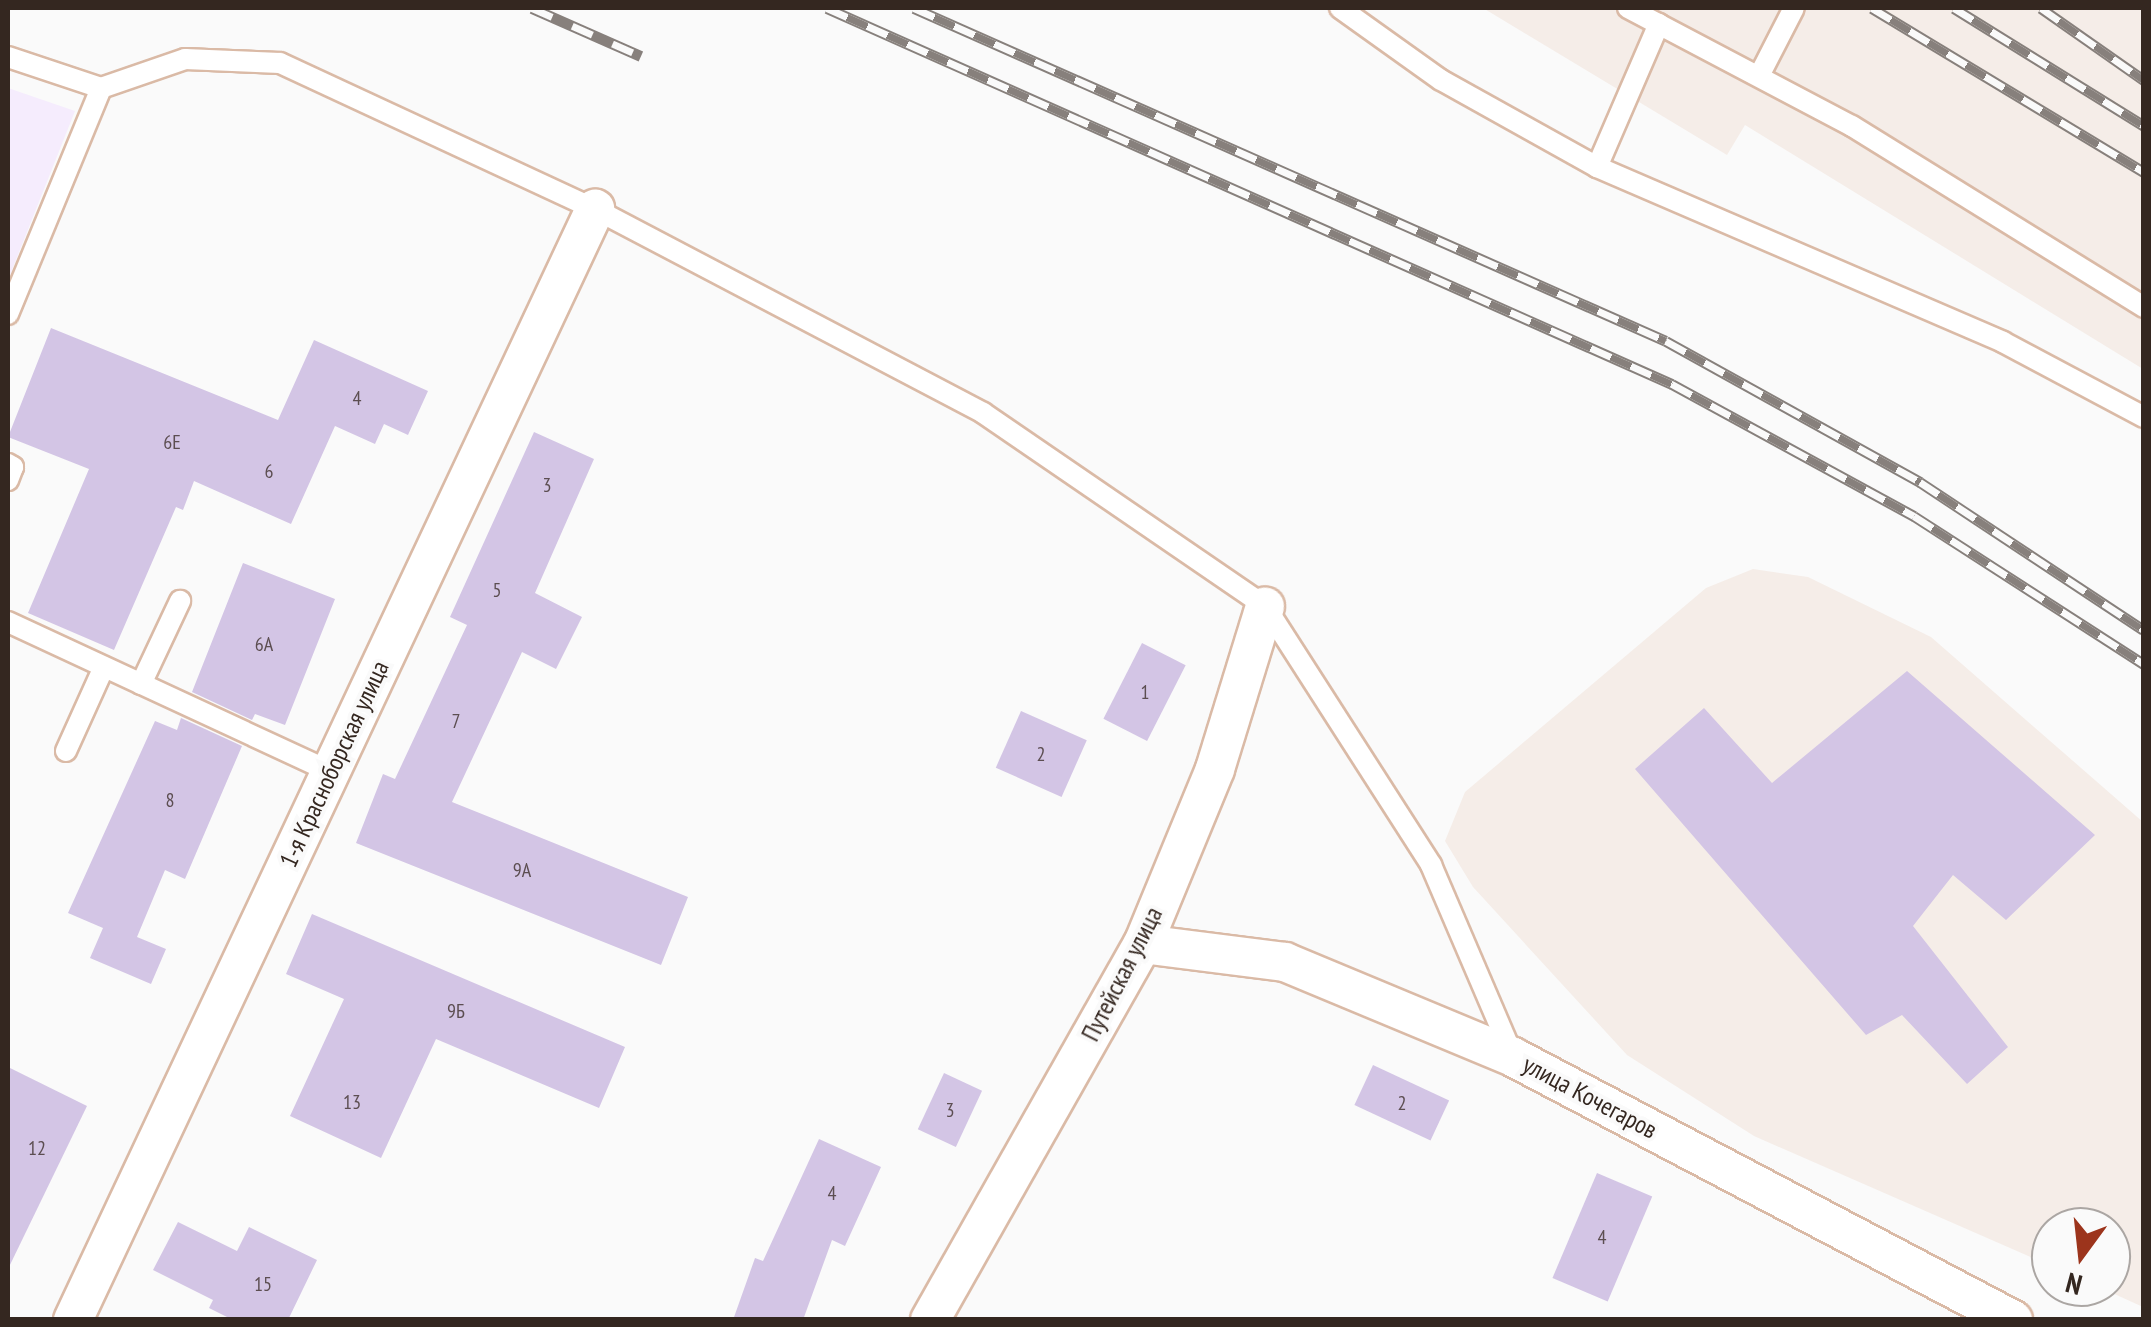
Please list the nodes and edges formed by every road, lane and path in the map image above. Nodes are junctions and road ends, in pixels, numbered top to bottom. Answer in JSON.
{"nodes":[{"id":1,"x":1340,"y":8,"type":"edge"},
{"id":2,"x":1628,"y":8,"type":"edge"},
{"id":3,"x":1794,"y":8,"type":"edge"},
{"id":4,"x":1659,"y":24,"type":"junction"},
{"id":5,"x":8,"y":57,"type":"edge"},
{"id":6,"x":1760,"y":76,"type":"junction"},
{"id":7,"x":102,"y":88,"type":"junction"},
{"id":8,"x":1598,"y":167,"type":"junction"},
{"id":9,"x":595,"y":209,"type":"junction"},
{"id":10,"x":2144,"y":306,"type":"edge"},
{"id":11,"x":8,"y":314,"type":"edge"},
{"id":12,"x":2144,"y":418,"type":"edge"},
{"id":13,"x":8,"y":464,"type":"edge"},
{"id":14,"x":8,"y":480,"type":"edge"},
{"id":15,"x":180,"y":601,"type":"dead end"},
{"id":16,"x":1264,"y":606,"type":"junction"},
{"id":17,"x":8,"y":622,"type":"edge"},
{"id":18,"x":104,"y":667,"type":"junction"},
{"id":19,"x":142,"y":684,"type":"junction"},
{"id":20,"x":66,"y":750,"type":"dead end"},
{"id":21,"x":330,"y":772,"type":"junction"},
{"id":22,"x":1143,"y":944,"type":"junction"},
{"id":23,"x":1513,"y":1057,"type":"junction"},
{"id":24,"x":73,"y":1320,"type":"edge"},
{"id":25,"x":930,"y":1320,"type":"edge"},
{"id":26,"x":2013,"y":1320,"type":"edge"}],
"edges":[{"from":1,"to":8,"type":"lane"},
{"from":2,"to":4,"type":"lane"},
{"from":3,"to":6,"type":"lane"},
{"from":4,"to":6,"type":"lane"},
{"from":4,"to":8,"type":"lane"},
{"from":5,"to":7,"type":"lane"},
{"from":6,"to":10,"type":"lane"},
{"from":7,"to":9,"type":"lane"},
{"from":7,"to":11,"type":"lane"},
{"from":8,"to":12,"type":"lane"},
{"from":9,"to":16,"type":"lane"},
{"from":9,"to":21,"type":"street","name":"1-я Красноборская улица"},
{"from":13,"to":14,"type":"lane"},
{"from":15,"to":19,"type":"lane"},
{"from":16,"to":22,"type":"street","name":"Путейская улица"},
{"from":16,"to":23,"type":"lane"},
{"from":17,"to":18,"type":"lane"},
{"from":18,"to":19,"type":"lane"},
{"from":18,"to":20,"type":"lane"},
{"from":19,"to":21,"type":"lane"},
{"from":21,"to":24,"type":"street","name":"1-я Красноборская улица"},
{"from":22,"to":23,"type":"street","name":"улица Кочегаров"},
{"from":22,"to":25,"type":"street","name":"Путейская улица"},
{"from":23,"to":26,"type":"street","name":"улица Кочегаров"}]}
